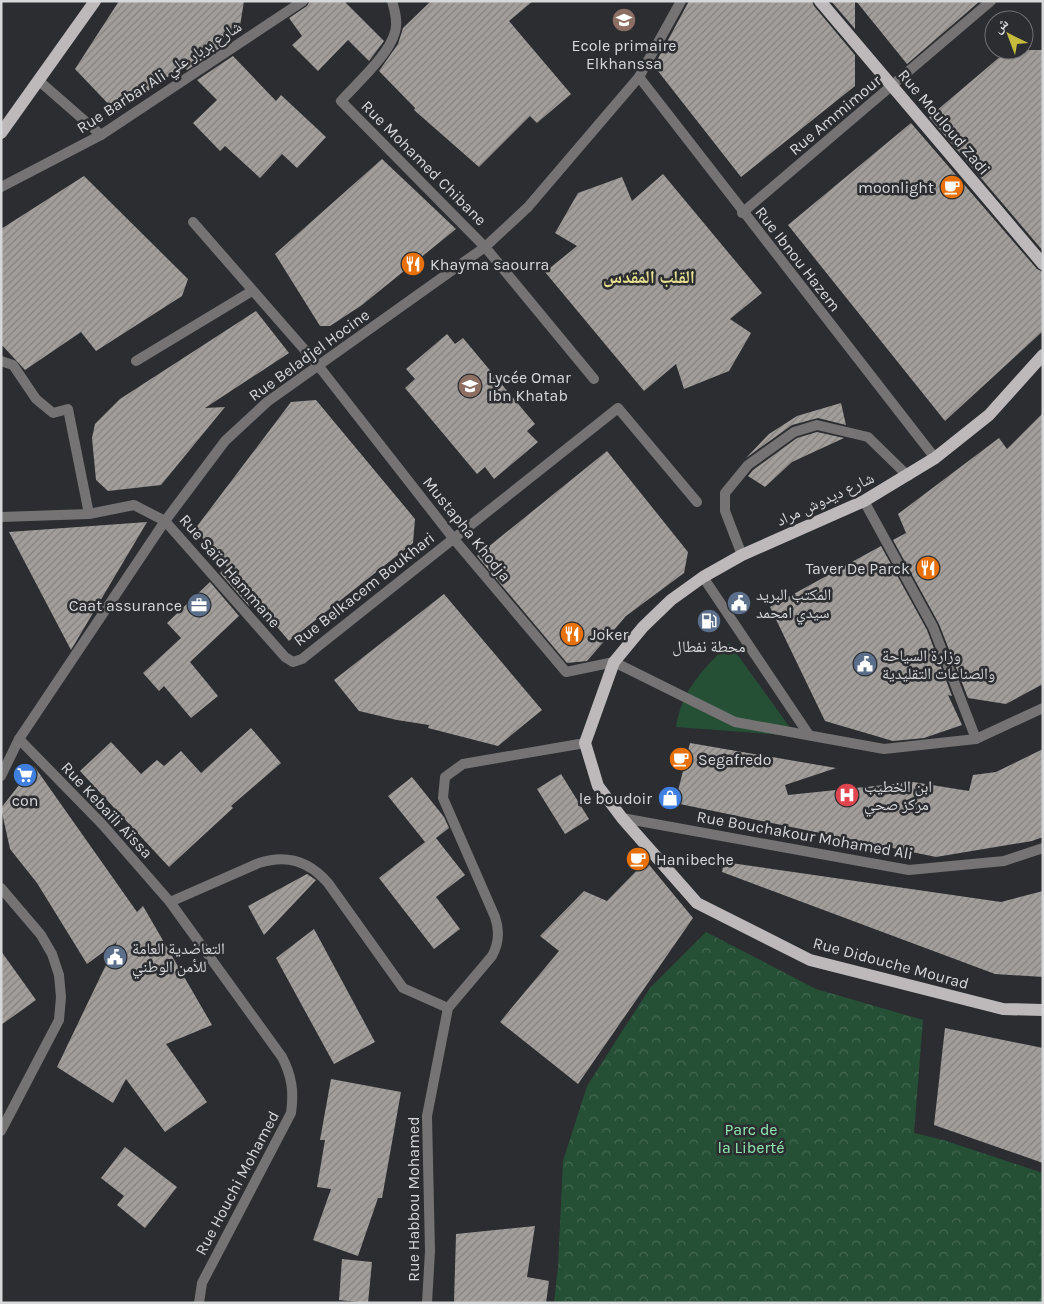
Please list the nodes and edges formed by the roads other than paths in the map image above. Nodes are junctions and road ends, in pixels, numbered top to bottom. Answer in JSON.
{"nodes":[{"id":1,"x":95,"y":1,"type":"edge"},
{"id":2,"x":303,"y":1,"type":"edge"},
{"id":3,"x":392,"y":1,"type":"edge"},
{"id":4,"x":681,"y":1,"type":"edge"},
{"id":5,"x":820,"y":1,"type":"edge"},
{"id":6,"x":991,"y":1,"type":"edge"},
{"id":7,"x":639,"y":78,"type":"junction"},
{"id":8,"x":38,"y":80,"type":"junction"},
{"id":9,"x":893,"y":86,"type":"junction"},
{"id":10,"x":1,"y":133,"type":"edge"},
{"id":11,"x":101,"y":136,"type":"junction"},
{"id":12,"x":1,"y":187,"type":"edge"},
{"id":13,"x":742,"y":213,"type":"junction"},
{"id":14,"x":193,"y":222,"type":"dead end"},
{"id":15,"x":485,"y":247,"type":"junction"},
{"id":16,"x":1043,"y":264,"type":"edge"},
{"id":17,"x":252,"y":291,"type":"junction"},
{"id":18,"x":1043,"y":355,"type":"edge"},
{"id":19,"x":1,"y":361,"type":"edge"},
{"id":20,"x":136,"y":361,"type":"dead end"},
{"id":21,"x":317,"y":364,"type":"junction"},
{"id":22,"x":594,"y":379,"type":"dead end"},
{"id":23,"x":935,"y":458,"type":"junction"},
{"id":24,"x":908,"y":476,"type":"junction"},
{"id":25,"x":697,"y":502,"type":"dead end"},
{"id":26,"x":864,"y":502,"type":"junction"},
{"id":27,"x":89,"y":514,"type":"junction"},
{"id":28,"x":1,"y":517,"type":"edge"},
{"id":29,"x":165,"y":520,"type":"junction"},
{"id":30,"x":453,"y":538,"type":"junction"},
{"id":31,"x":742,"y":554,"type":"junction"},
{"id":32,"x":703,"y":577,"type":"junction"},
{"id":33,"x":293,"y":662,"type":"joint"},
{"id":34,"x":614,"y":662,"type":"junction"},
{"id":35,"x":1043,"y":708,"type":"edge"},
{"id":36,"x":809,"y":735,"type":"junction"},
{"id":37,"x":19,"y":739,"type":"junction"},
{"id":38,"x":976,"y":739,"type":"junction"},
{"id":39,"x":585,"y":743,"type":"junction"},
{"id":40,"x":1,"y":776,"type":"edge"},
{"id":41,"x":622,"y":818,"type":"junction"},
{"id":42,"x":1043,"y":848,"type":"edge"},
{"id":43,"x":1,"y":888,"type":"edge"},
{"id":44,"x":170,"y":902,"type":"junction"},
{"id":45,"x":448,"y":1008,"type":"junction"},
{"id":46,"x":1043,"y":1010,"type":"edge"},
{"id":47,"x":1,"y":1131,"type":"edge"},
{"id":48,"x":199,"y":1303,"type":"edge"},
{"id":49,"x":427,"y":1303,"type":"edge"}],
"edges":[{"from":1,"to":8,"type":"main road"},
{"from":2,"to":11,"type":"street","name":"Rue Barbar Ali شارع بربار علي"},
{"from":3,"to":15,"type":"street","name":"Rue Mohamed Chibane"},
{"from":4,"to":7,"type":"street","name":"Rue Beladjel Hocine"},
{"from":5,"to":9,"type":"main road","name":"Rue Mouloud Zadi"},
{"from":6,"to":9,"type":"street","name":"Rue Ammimour"},
{"from":7,"to":13,"type":"street","name":"Rue Ibnou Hazem"},
{"from":7,"to":15,"type":"street","name":"Rue Beladjel Hocine"},
{"from":8,"to":10,"type":"main road"},
{"from":8,"to":11,"type":"street"},
{"from":9,"to":13,"type":"street","name":"Rue Ammimour"},
{"from":9,"to":16,"type":"main road","name":"Rue Mouloud Zadi"},
{"from":11,"to":12,"type":"street","name":"Rue Barbar Ali شارع بربار علي"},
{"from":13,"to":23,"type":"street","name":"Rue Ibnou Hazem"},
{"from":14,"to":17,"type":"street","name":"Mustapha Khodja"},
{"from":15,"to":21,"type":"street","name":"Rue Beladjel Hocine"},
{"from":15,"to":22,"type":"street","name":"Rue Mohamed Chibane"},
{"from":17,"to":20,"type":"street"},
{"from":17,"to":21,"type":"street","name":"Mustapha Khodja"},
{"from":18,"to":23,"type":"main road","name":"شارع ديدوش مراد"},
{"from":19,"to":27,"type":"street"},
{"from":21,"to":29,"type":"street","name":"Rue Beladjel Hocine"},
{"from":21,"to":30,"type":"street","name":"Mustapha Khodja"},
{"from":23,"to":24,"type":"main road","name":"شارع ديدوش مراد"},
{"from":24,"to":26,"type":"main road","name":"شارع ديدوش مراد"},
{"from":24,"to":31,"type":"street"},
{"from":25,"to":30,"type":"street","name":"Rue Belkacem Boukhari"},
{"from":26,"to":31,"type":"main road","name":"شارع ديدوش مراد"},
{"from":26,"to":38,"type":"street"},
{"from":27,"to":28,"type":"street"},
{"from":27,"to":29,"type":"street"},
{"from":29,"to":33,"type":"street","name":"Rue Saïd Hammane"},
{"from":29,"to":37,"type":"street","name":"Rue Beladjel Hocine"},
{"from":30,"to":33,"type":"street","name":"Rue Belkacem Boukhari"},
{"from":30,"to":34,"type":"street","name":"Mustapha Khodja"},
{"from":31,"to":32,"type":"main road","name":"شارع ديدوش مراد"},
{"from":32,"to":34,"type":"main road","name":"شارع ديدوش مراد"},
{"from":32,"to":36,"type":"street"},
{"from":34,"to":36,"type":"street"},
{"from":34,"to":39,"type":"main road"},
{"from":35,"to":38,"type":"street"},
{"from":36,"to":38,"type":"street"},
{"from":37,"to":40,"type":"street","name":"Rue Beladjel Hocine"},
{"from":37,"to":44,"type":"street","name":"Rue Kebaïli Aïssa"},
{"from":39,"to":41,"type":"main road","name":"Rue Didouche Mourad"},
{"from":39,"to":45,"type":"street"},
{"from":41,"to":42,"type":"street","name":"Rue Bouchakour Mohamed Ali"},
{"from":41,"to":46,"type":"main road","name":"Rue Didouche Mourad"},
{"from":43,"to":47,"type":"street"},
{"from":44,"to":45,"type":"street"},
{"from":44,"to":48,"type":"street","name":"Rue Houchi Mohamed"},
{"from":45,"to":49,"type":"street","name":"Rue Habbou Mohamed"}]}
